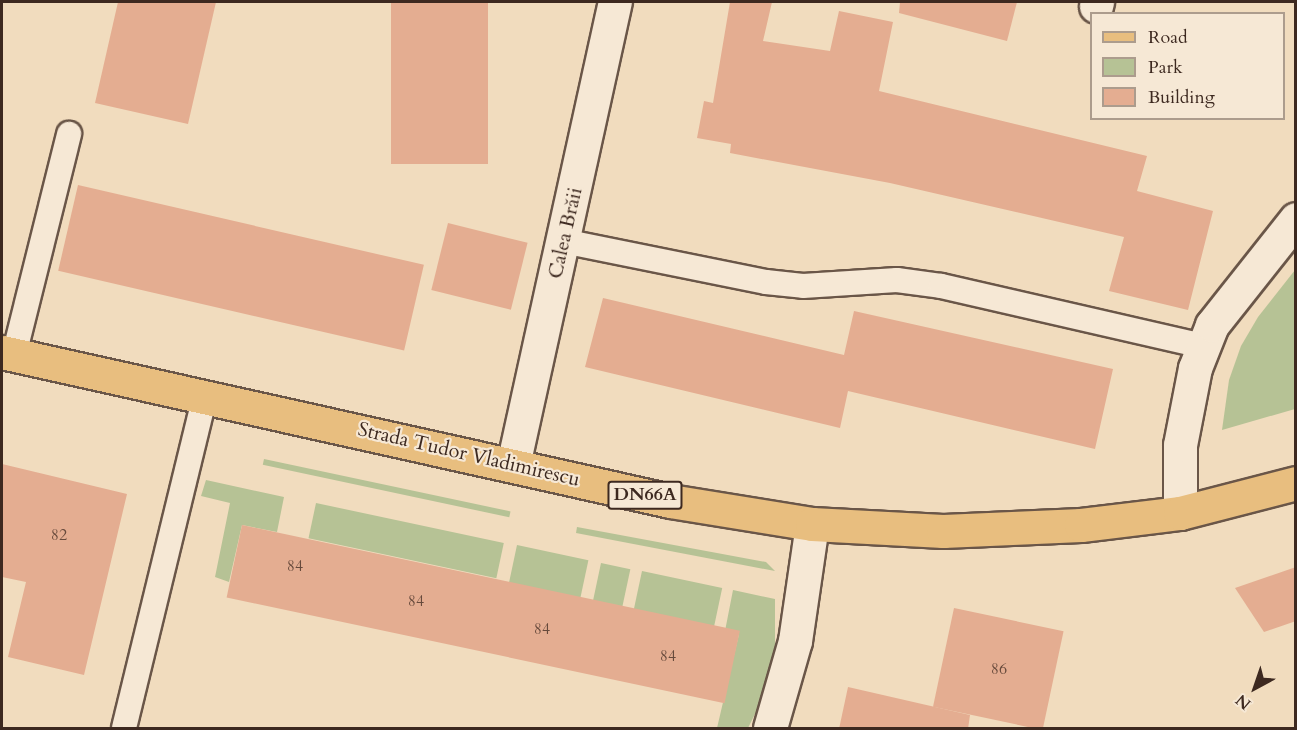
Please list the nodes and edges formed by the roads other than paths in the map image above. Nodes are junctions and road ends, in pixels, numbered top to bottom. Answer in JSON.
{"nodes":[{"id":1,"x":615,"y":2,"type":"edge"},
{"id":2,"x":69,"y":134,"type":"dead end"},
{"id":3,"x":1296,"y":219,"type":"edge"},
{"id":4,"x":563,"y":241,"type":"junction"},
{"id":5,"x":1204,"y":346,"type":"junction"},
{"id":6,"x":8,"y":354,"type":"edge"},
{"id":7,"x":205,"y":396,"type":"junction"},
{"id":8,"x":513,"y":465,"type":"junction"},
{"id":9,"x":1296,"y":483,"type":"edge"},
{"id":10,"x":1180,"y":513,"type":"junction"},
{"id":11,"x":812,"y":524,"type":"junction"},
{"id":12,"x":124,"y":729,"type":"edge"},
{"id":13,"x":770,"y":729,"type":"edge"}],
"edges":[{"from":1,"to":4,"type":"street","name":"Calea Brăii"},
{"from":2,"to":6,"type":"lane"},
{"from":3,"to":5,"type":"street"},
{"from":4,"to":5,"type":"lane"},
{"from":4,"to":8,"type":"street","name":"Calea Brăii"},
{"from":5,"to":10,"type":"street"},
{"from":6,"to":7,"type":"main road","name":"Strada Tudor Vladimirescu","number":"DN66A"},
{"from":7,"to":8,"type":"main road","name":"Strada Tudor Vladimirescu","number":"DN66A"},
{"from":7,"to":12,"type":"lane"},
{"from":8,"to":11,"type":"main road","name":"Strada Tudor Vladimirescu","number":"DN66A"},
{"from":9,"to":10,"type":"main road","name":"Strada Tudor Vladimirescu","number":"DN66A"},
{"from":10,"to":11,"type":"main road","name":"Strada Tudor Vladimirescu","number":"DN66A"},
{"from":11,"to":13,"type":"street"}]}
